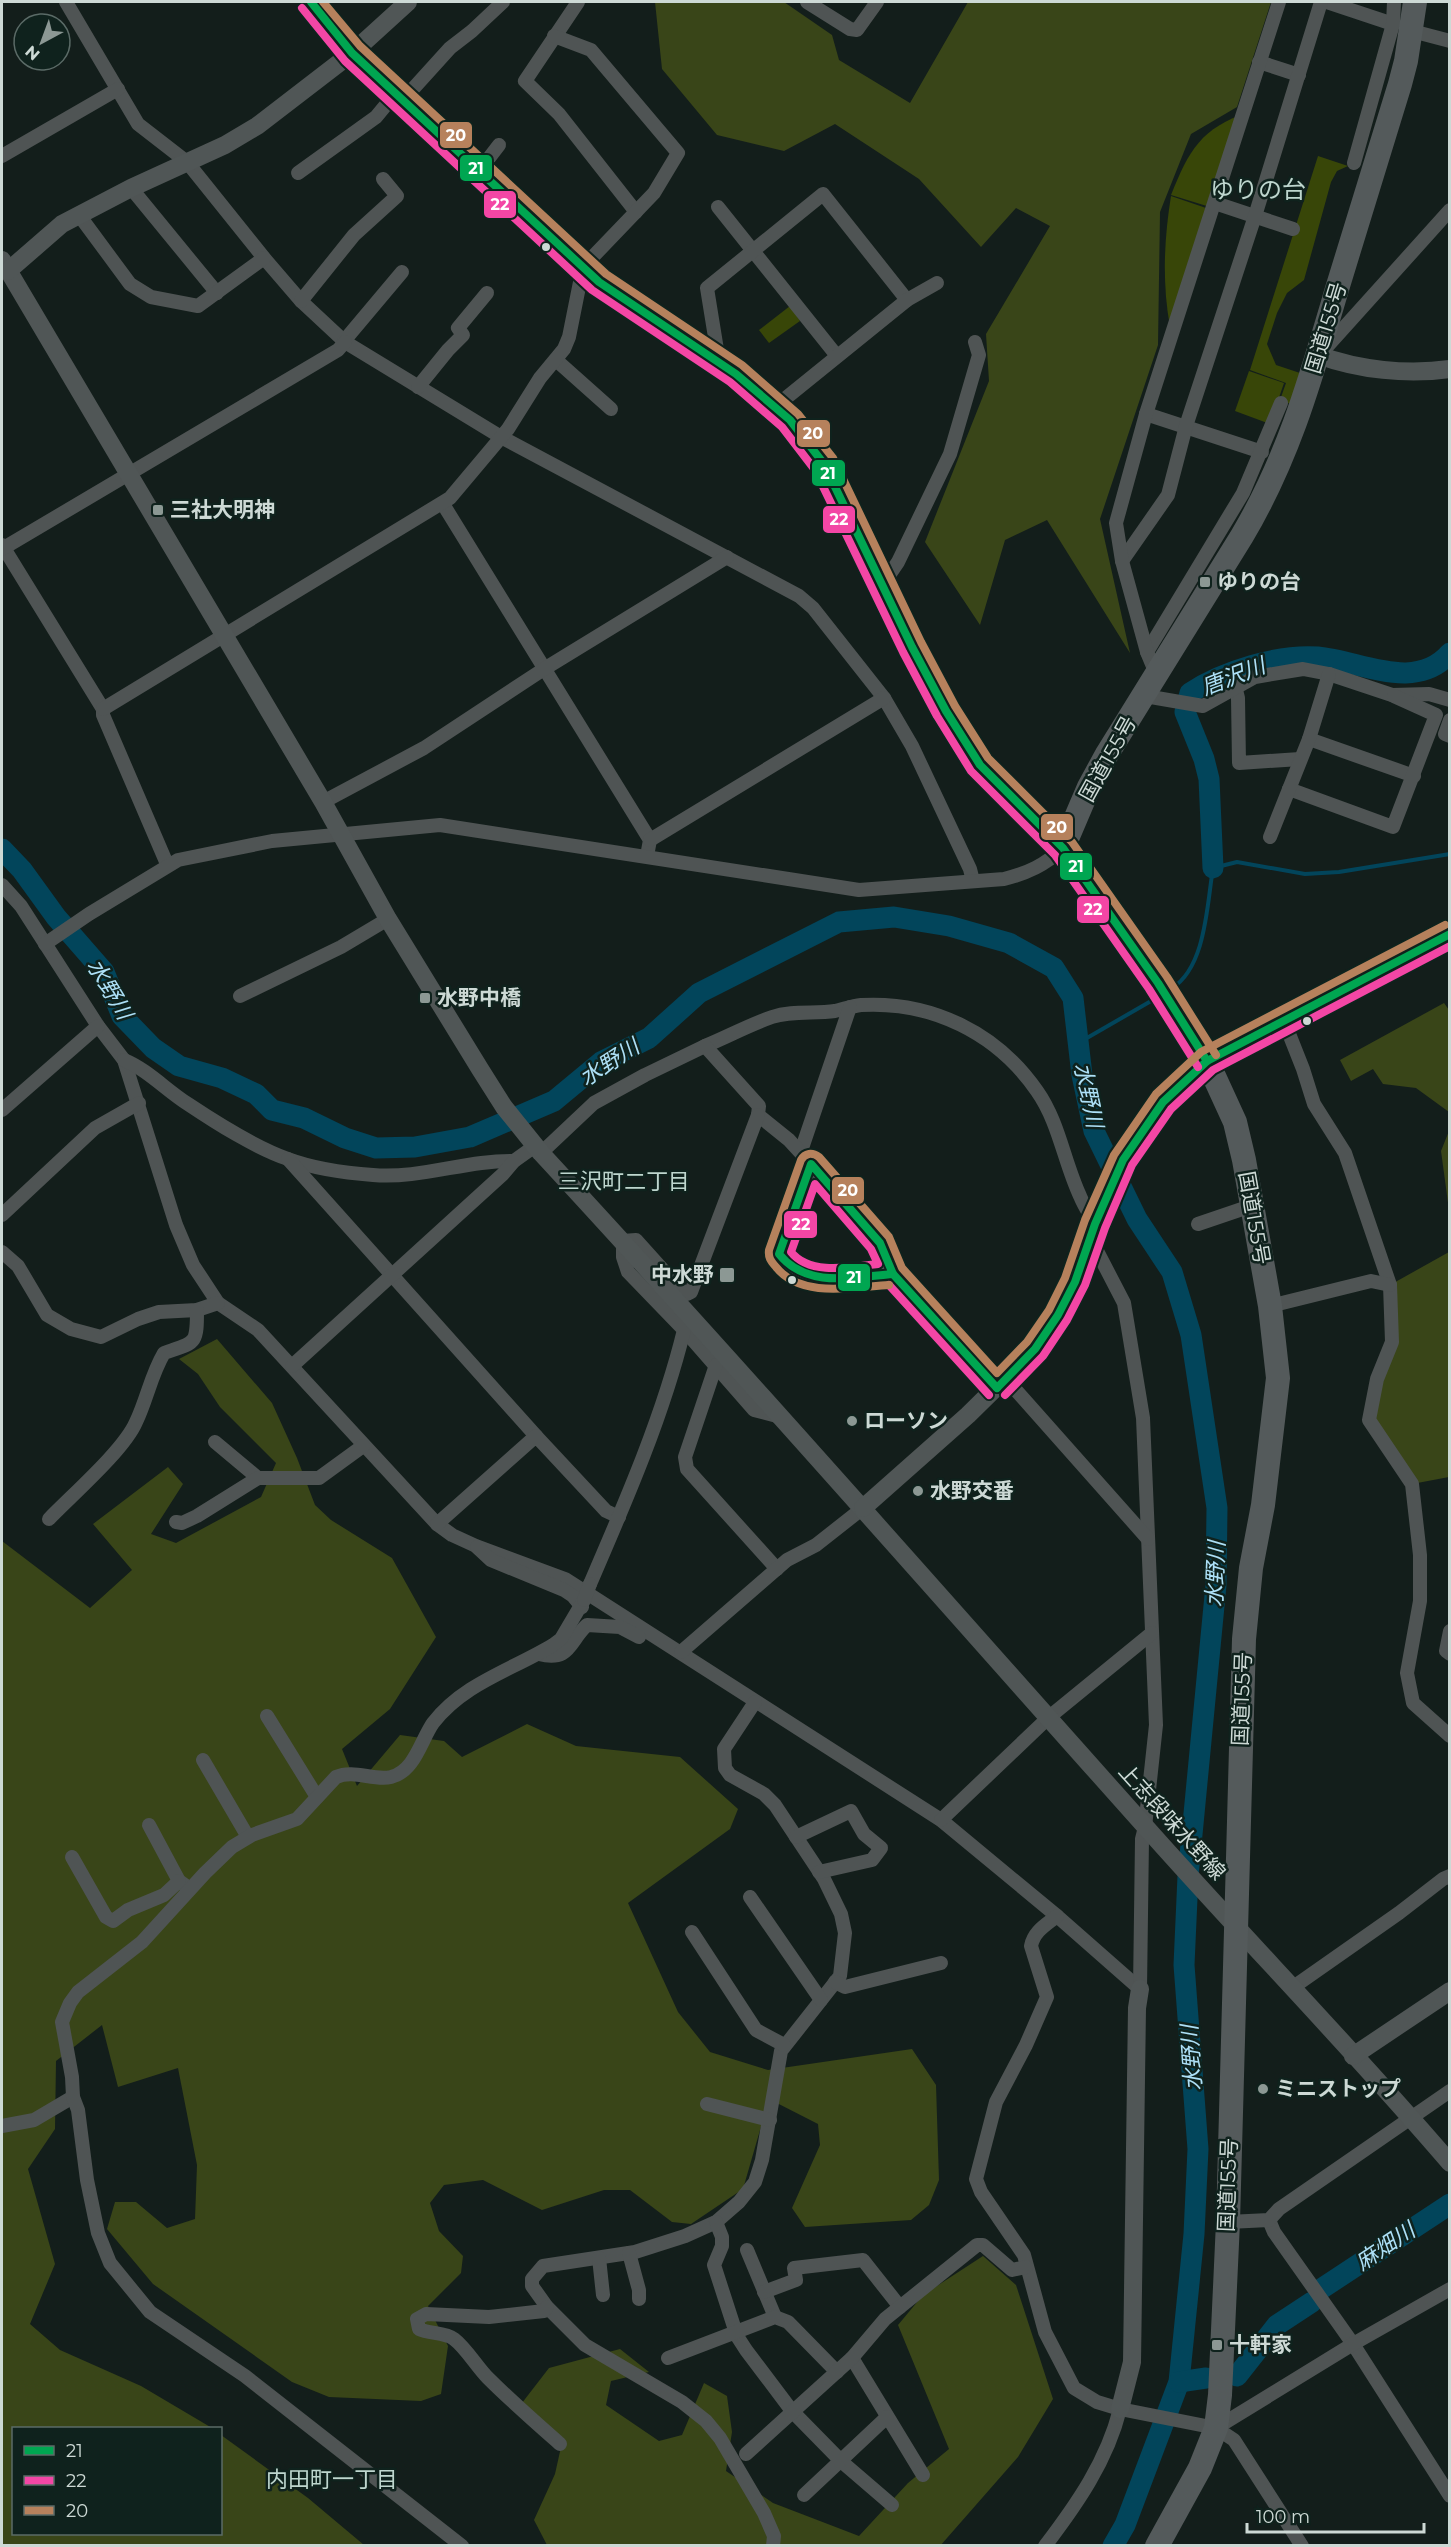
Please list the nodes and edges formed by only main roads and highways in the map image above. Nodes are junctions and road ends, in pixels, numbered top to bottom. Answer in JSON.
{"nodes":[{"id":1,"x":1415,"y":2,"type":"edge"},
{"id":2,"x":1157,"y":2546,"type":"edge"}],
"edges":[{"from":1,"to":2,"type":"highway","name":"国道155号"}]}
